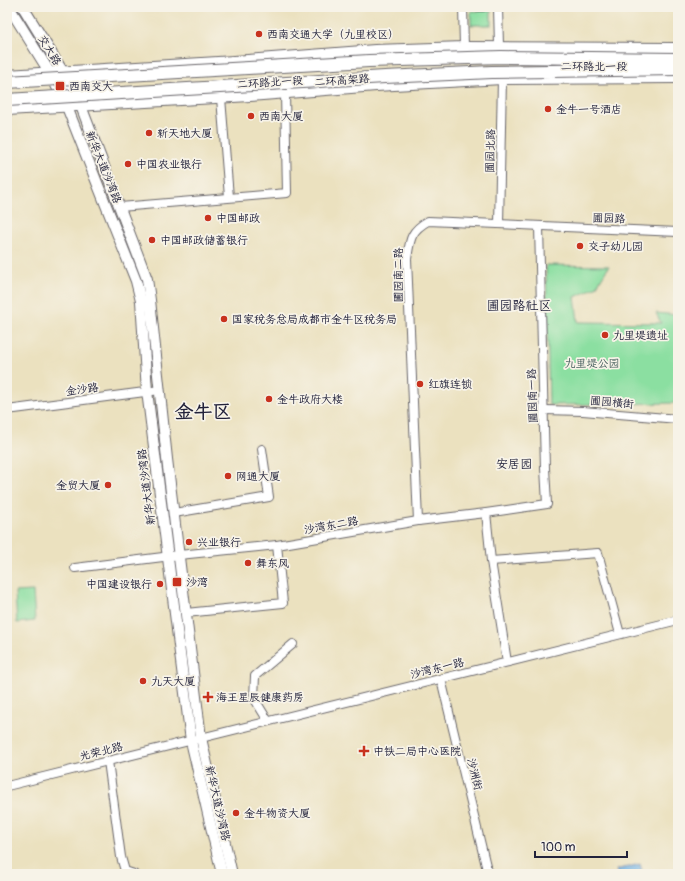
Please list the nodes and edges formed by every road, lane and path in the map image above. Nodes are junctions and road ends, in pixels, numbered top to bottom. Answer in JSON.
{"nodes":[{"id":1,"x":9,"y":7,"type":"edge"},
{"id":2,"x":23,"y":7,"type":"edge"},
{"id":3,"x":463,"y":7,"type":"edge"},
{"id":4,"x":478,"y":7,"type":"edge"},
{"id":5,"x":483,"y":7,"type":"edge"},
{"id":6,"x":498,"y":7,"type":"edge"},
{"id":7,"x":499,"y":46,"type":"junction"},
{"id":8,"x":464,"y":47,"type":"junction"},
{"id":9,"x":678,"y":48,"type":"edge"},
{"id":10,"x":678,"y":59,"type":"edge"},
{"id":11,"x":678,"y":70,"type":"edge"},
{"id":12,"x":63,"y":72,"type":"junction"},
{"id":13,"x":50,"y":73,"type":"junction"},
{"id":14,"x":7,"y":75,"type":"edge"},
{"id":15,"x":678,"y":78,"type":"edge"},
{"id":16,"x":502,"y":79,"type":"junction"},
{"id":17,"x":7,"y":82,"type":"edge"},
{"id":18,"x":285,"y":93,"type":"junction"},
{"id":19,"x":221,"y":98,"type":"junction"},
{"id":20,"x":7,"y":100,"type":"edge"},
{"id":21,"x":81,"y":106,"type":"junction"},
{"id":22,"x":67,"y":107,"type":"junction"},
{"id":23,"x":7,"y":110,"type":"edge"},
{"id":24,"x":229,"y":197,"type":"junction"},
{"id":25,"x":120,"y":206,"type":"junction"},
{"id":26,"x":499,"y":224,"type":"junction"},
{"id":27,"x":539,"y":226,"type":"junction"},
{"id":28,"x":678,"y":232,"type":"edge"},
{"id":29,"x":160,"y":390,"type":"junction"},
{"id":30,"x":147,"y":391,"type":"junction"},
{"id":31,"x":7,"y":410,"type":"edge"},
{"id":32,"x":544,"y":410,"type":"junction"},
{"id":33,"x":678,"y":419,"type":"edge"},
{"id":34,"x":262,"y":449,"type":"dead end"},
{"id":35,"x":174,"y":513,"type":"junction"},
{"id":36,"x":486,"y":513,"type":"junction"},
{"id":37,"x":418,"y":521,"type":"junction"},
{"id":38,"x":278,"y":546,"type":"junction"},
{"id":39,"x":179,"y":555,"type":"junction"},
{"id":40,"x":167,"y":557,"type":"junction"},
{"id":41,"x":491,"y":561,"type":"junction"},
{"id":42,"x":75,"y":568,"type":"dead end"},
{"id":43,"x":186,"y":613,"type":"junction"},
{"id":44,"x":678,"y":620,"type":"edge"},
{"id":45,"x":620,"y":634,"type":"junction"},
{"id":46,"x":293,"y":644,"type":"dead end"},
{"id":47,"x":507,"y":662,"type":"junction"},
{"id":48,"x":441,"y":679,"type":"junction"},
{"id":49,"x":268,"y":721,"type":"junction"},
{"id":50,"x":196,"y":739,"type":"junction"},
{"id":51,"x":108,"y":761,"type":"junction"},
{"id":52,"x":7,"y":786,"type":"edge"},
{"id":53,"x":134,"y":874,"type":"edge"},
{"id":54,"x":222,"y":874,"type":"edge"},
{"id":55,"x":232,"y":874,"type":"edge"},
{"id":56,"x":488,"y":874,"type":"edge"}],
"edges":[{"from":1,"to":13,"type":"main road","name":"交大路"},
{"from":2,"to":12,"type":"main road","name":"交大路"},
{"from":3,"to":8,"type":"street"},
{"from":4,"to":5,"type":"street"},
{"from":6,"to":7,"type":"street"},
{"from":7,"to":8,"type":"main road","name":"二环路北一段"},
{"from":7,"to":9,"type":"main road","name":"二环路北一段"},
{"from":8,"to":12,"type":"main road","name":"二环路北一段"},
{"from":10,"to":17,"type":"highway","name":"二环高架路","bridge":true},
{"from":11,"to":20,"type":"highway","name":"二环高架路","bridge":true},
{"from":12,"to":13,"type":"main road","name":"二环路北一段"},
{"from":12,"to":21,"type":"main road","name":"交大路"},
{"from":13,"to":14,"type":"main road","name":"二环路北一段"},
{"from":13,"to":22,"type":"main road","name":"交大路"},
{"from":15,"to":16,"type":"main road","name":"二环路北一段"},
{"from":16,"to":18,"type":"main road","name":"二环路北一段"},
{"from":16,"to":26,"type":"street","name":"圃园北路"},
{"from":18,"to":19,"type":"main road","name":"二环路北一段"},
{"from":18,"to":24,"type":"street"},
{"from":19,"to":21,"type":"main road","name":"二环路北一段"},
{"from":19,"to":24,"type":"street"},
{"from":21,"to":22,"type":"main road","name":"二环路北一段"},
{"from":21,"to":25,"type":"main road","name":"新华大道沙湾路"},
{"from":22,"to":23,"type":"main road","name":"二环路北一段"},
{"from":22,"to":30,"type":"main road","name":"新华大道沙湾路"},
{"from":24,"to":25,"type":"street"},
{"from":25,"to":29,"type":"main road","name":"新华大道沙湾路"},
{"from":26,"to":27,"type":"street","name":"圃园南二路"},
{"from":26,"to":37,"type":"street","name":"圃园南二路"},
{"from":27,"to":28,"type":"street","name":"圃园路"},
{"from":27,"to":32,"type":"street","name":"圃园南一路"},
{"from":29,"to":30,"type":"street","name":"金沙路"},
{"from":29,"to":35,"type":"main road","name":"新华大道沙湾路"},
{"from":30,"to":31,"type":"street","name":"金沙路"},
{"from":30,"to":40,"type":"main road","name":"新华大道沙湾路"},
{"from":32,"to":33,"type":"street","name":"圃园横街"},
{"from":32,"to":36,"type":"street","name":"圃园南一路"},
{"from":34,"to":35,"type":"street"},
{"from":35,"to":39,"type":"main road","name":"新华大道沙湾路"},
{"from":36,"to":37,"type":"street","name":"沙湾东二路"},
{"from":36,"to":41,"type":"street"},
{"from":37,"to":38,"type":"street","name":"沙湾东二路"},
{"from":38,"to":39,"type":"street","name":"沙湾东二路"},
{"from":38,"to":43,"type":"street"},
{"from":39,"to":40,"type":"street","name":"沙湾东二路"},
{"from":39,"to":43,"type":"main road","name":"新华大道沙湾路"},
{"from":40,"to":42,"type":"street","name":"沙湾东二路"},
{"from":40,"to":50,"type":"main road","name":"新华大道沙湾路"},
{"from":41,"to":45,"type":"street"},
{"from":41,"to":47,"type":"street"},
{"from":43,"to":50,"type":"main road","name":"新华大道沙湾路"},
{"from":44,"to":45,"type":"street","name":"沙湾东一路"},
{"from":45,"to":47,"type":"street","name":"沙湾东一路"},
{"from":46,"to":49,"type":"street"},
{"from":47,"to":48,"type":"street","name":"沙湾东一路"},
{"from":48,"to":49,"type":"street","name":"沙湾东一路"},
{"from":48,"to":56,"type":"street","name":"沙洲街"},
{"from":49,"to":50,"type":"street","name":"沙湾东一路"},
{"from":50,"to":51,"type":"street","name":"光荣北路"},
{"from":50,"to":54,"type":"main road","name":"新华大道沙湾路"},
{"from":50,"to":55,"type":"main road","name":"新华大道沙湾路"},
{"from":51,"to":52,"type":"street","name":"光荣北路"},
{"from":51,"to":53,"type":"street"}]}
